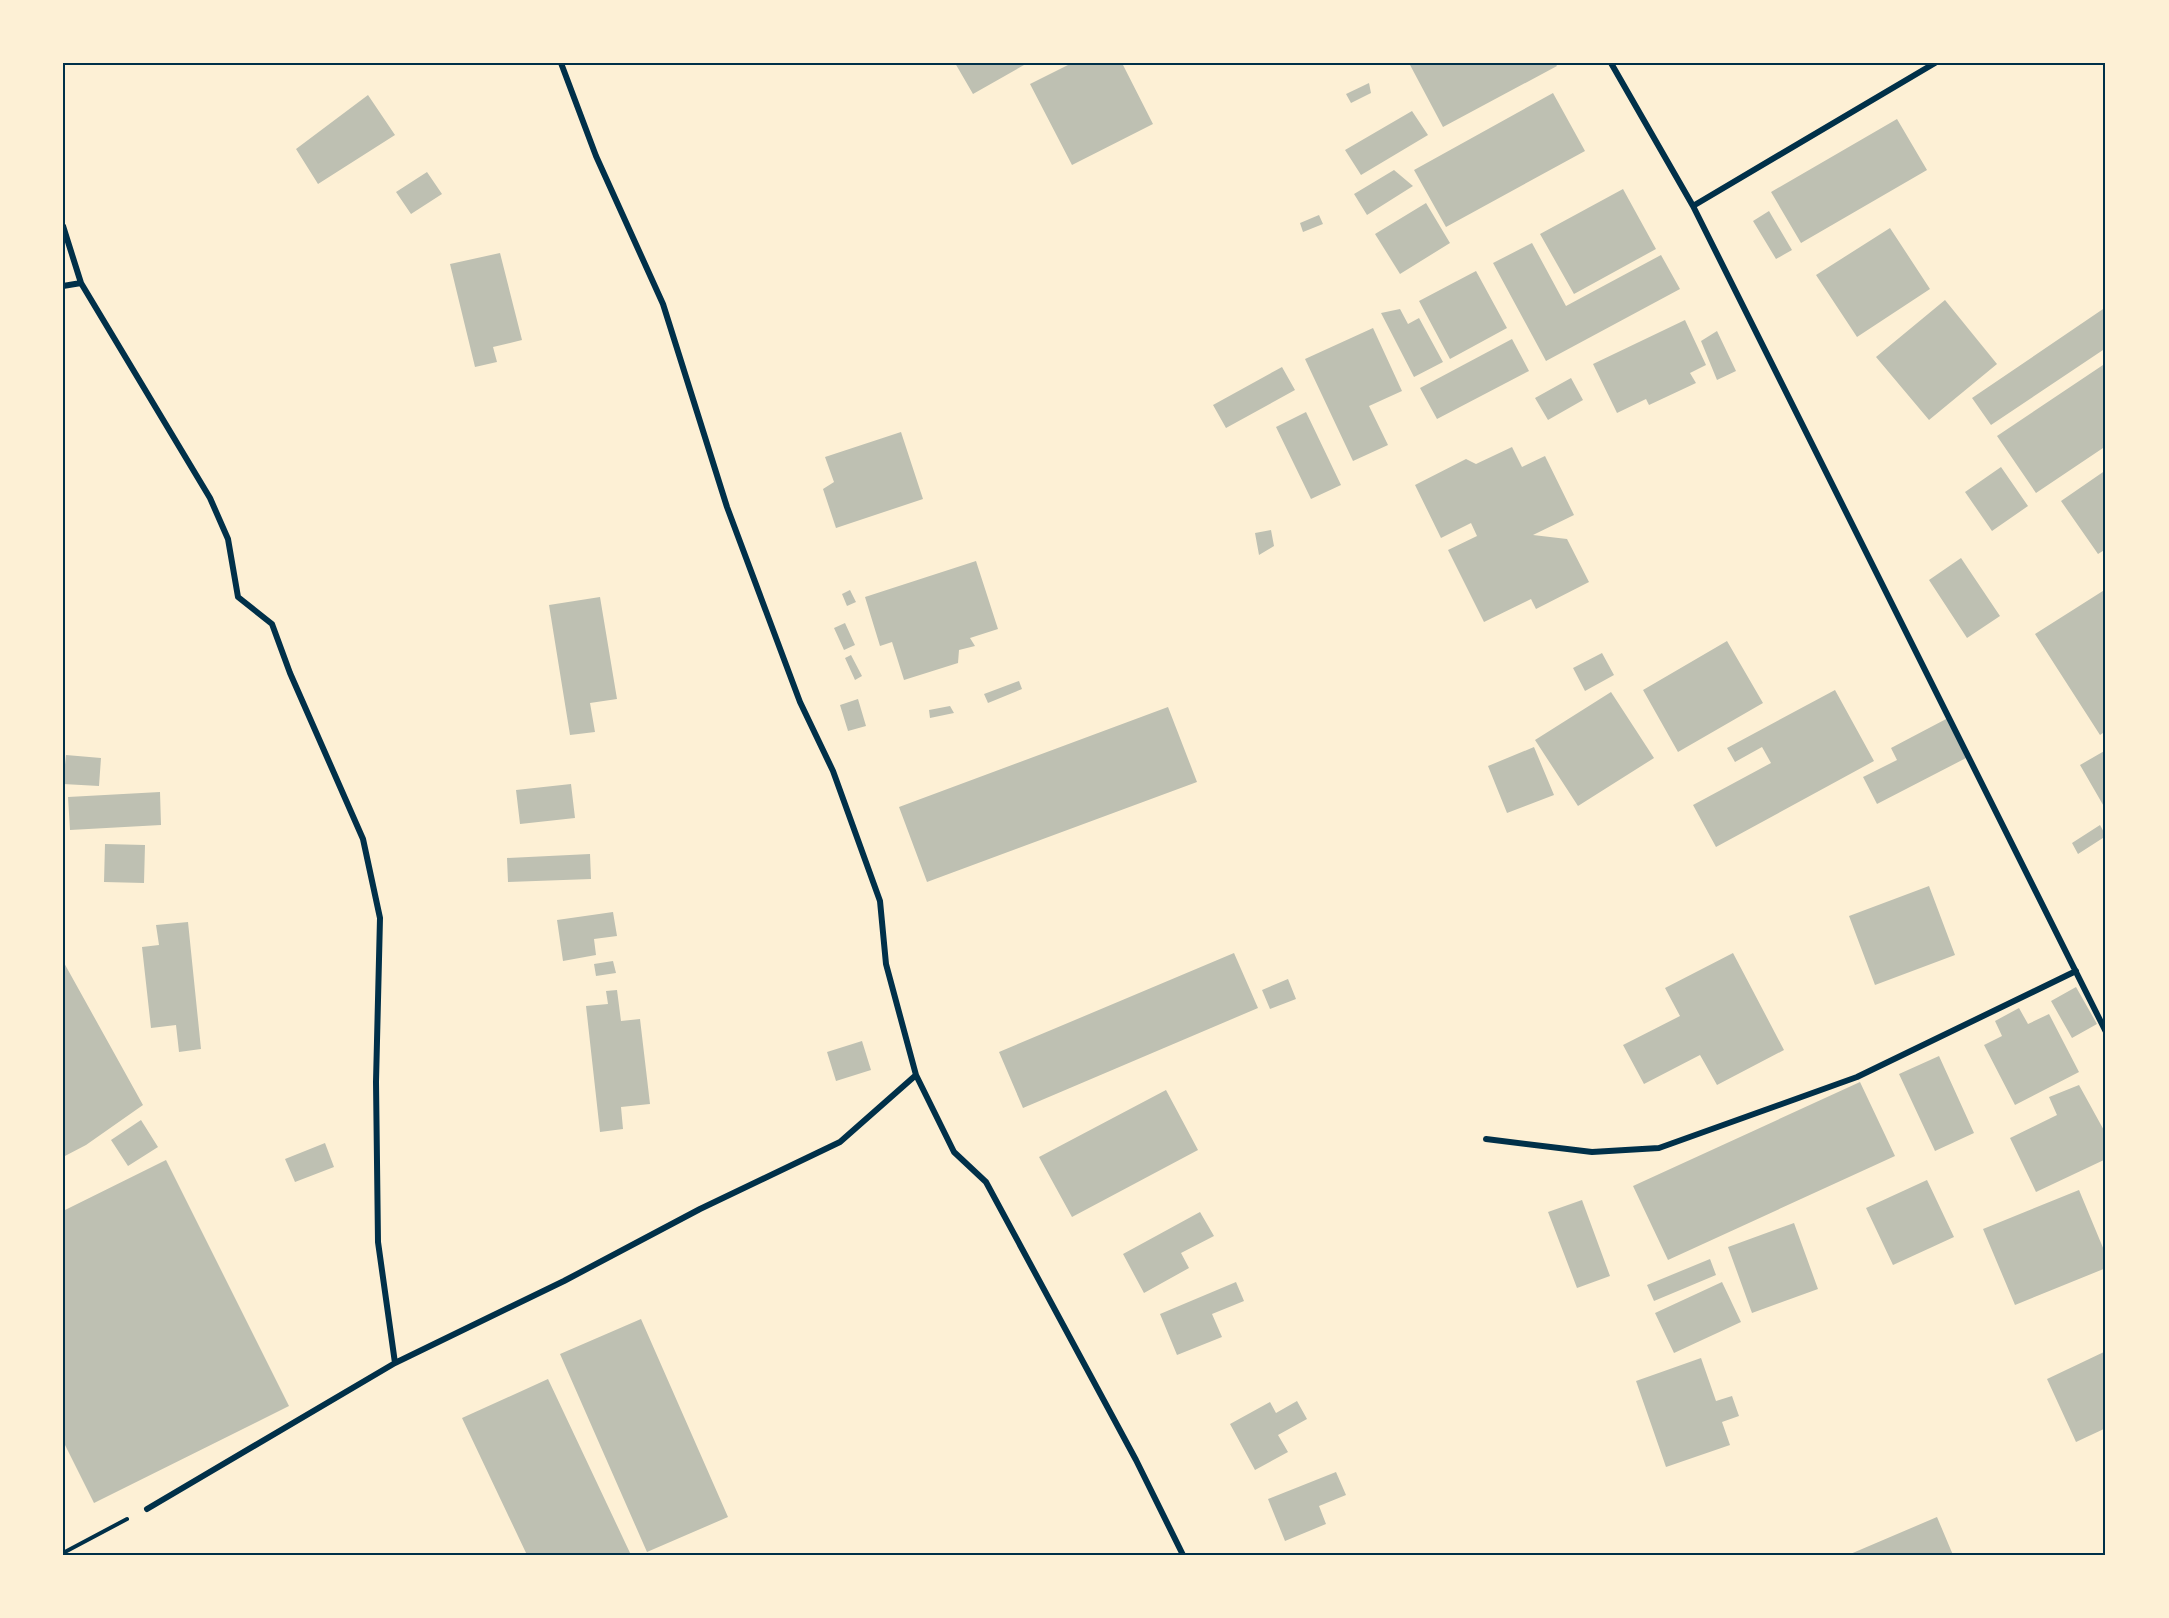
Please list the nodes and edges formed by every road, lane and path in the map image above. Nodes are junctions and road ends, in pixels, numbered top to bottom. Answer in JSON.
{"nodes":[{"id":1,"x":561,"y":63,"type":"edge"},
{"id":2,"x":1611,"y":63,"type":"edge"},
{"id":3,"x":1935,"y":63,"type":"edge"},
{"id":4,"x":1693,"y":206,"type":"junction"},
{"id":5,"x":63,"y":226,"type":"edge"},
{"id":6,"x":81,"y":283,"type":"junction"},
{"id":7,"x":63,"y":286,"type":"edge"},
{"id":8,"x":2076,"y":971,"type":"junction"},
{"id":9,"x":2106,"y":1032,"type":"edge"},
{"id":10,"x":916,"y":1075,"type":"junction"},
{"id":11,"x":1486,"y":1139,"type":"dead end"},
{"id":12,"x":395,"y":1363,"type":"junction"},
{"id":13,"x":147,"y":1509,"type":"joint"},
{"id":14,"x":63,"y":1553,"type":"edge"},
{"id":15,"x":1183,"y":1555,"type":"edge"}],
"edges":[{"from":1,"to":10,"type":"street"},
{"from":2,"to":4,"type":"street"},
{"from":3,"to":4,"type":"street"},
{"from":4,"to":8,"type":"street"},
{"from":5,"to":6,"type":"street"},
{"from":6,"to":7,"type":"street"},
{"from":6,"to":12,"type":"street"},
{"from":8,"to":9,"type":"street"},
{"from":8,"to":11,"type":"street"},
{"from":10,"to":12,"type":"street"},
{"from":10,"to":15,"type":"street"},
{"from":12,"to":13,"type":"street"},
{"from":13,"to":14,"type":"path"}]}
